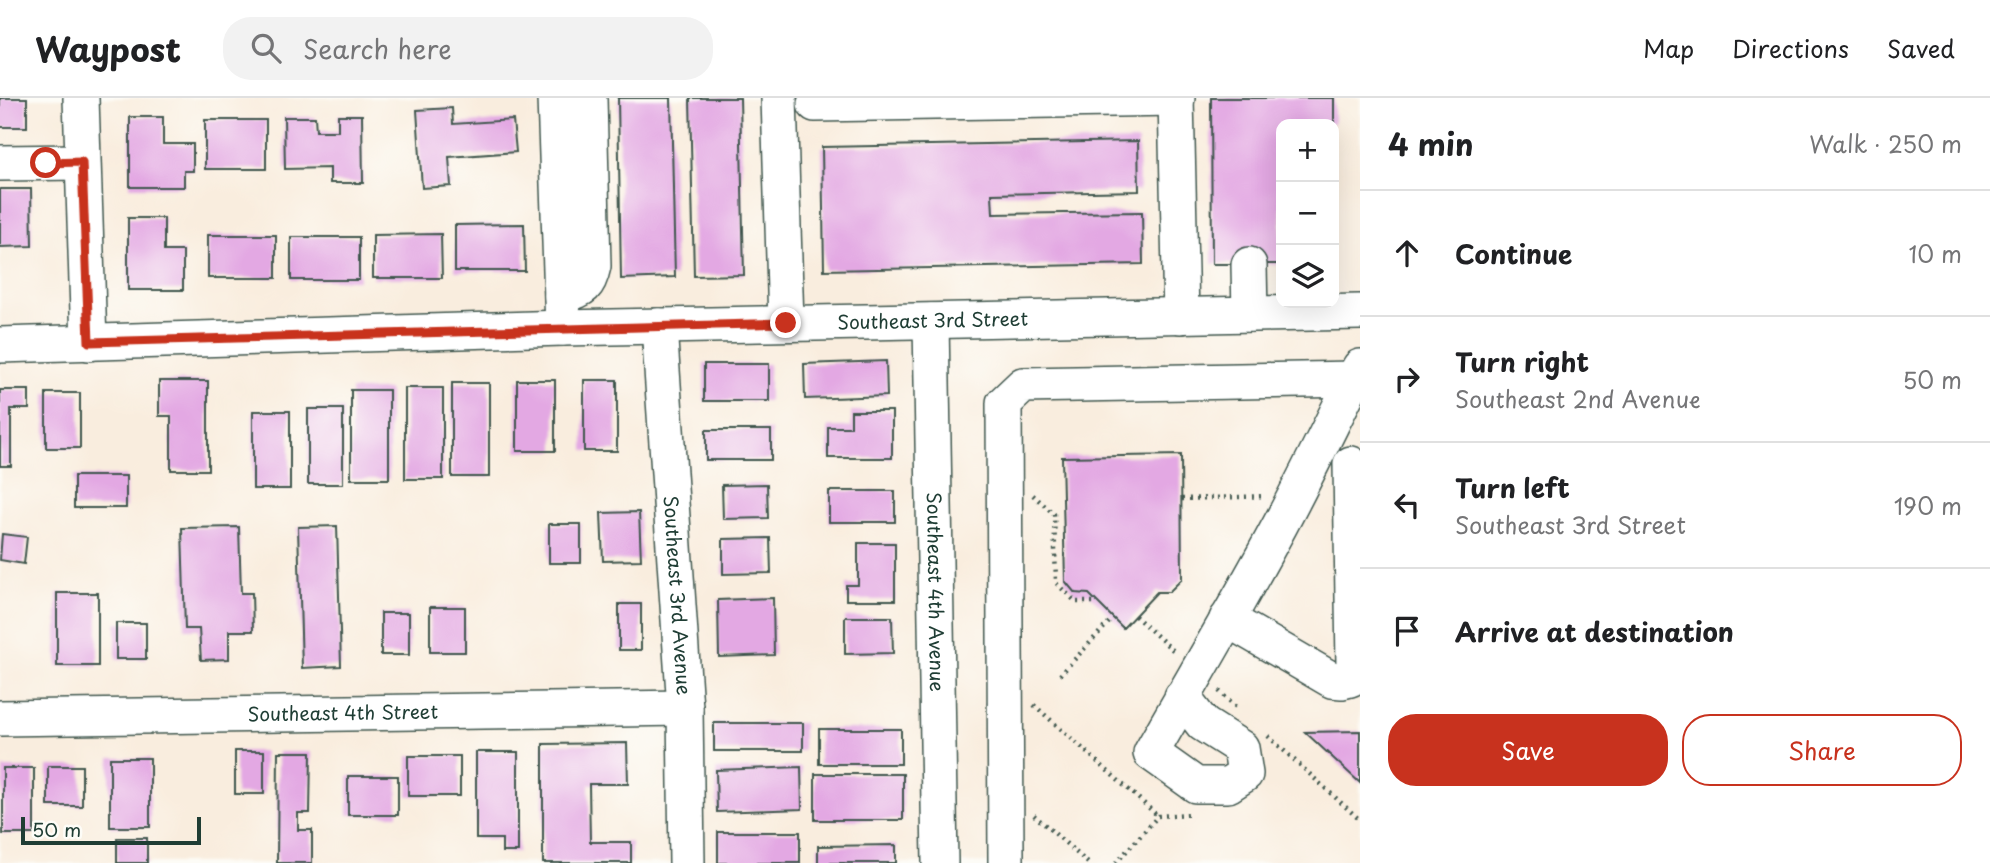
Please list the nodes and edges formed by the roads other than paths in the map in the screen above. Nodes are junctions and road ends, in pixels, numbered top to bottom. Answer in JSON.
{"nodes":[{"id":1,"x":81,"y":98,"type":"edge"},
{"id":2,"x":555,"y":98,"type":"edge"},
{"id":3,"x":589,"y":98,"type":"edge"},
{"id":4,"x":779,"y":98,"type":"edge"},
{"id":5,"x":1177,"y":98,"type":"edge"},
{"id":6,"x":815,"y":104,"type":"dead end"},
{"id":7,"x":82,"y":162,"type":"junction"},
{"id":8,"x":0,"y":163,"type":"edge"},
{"id":9,"x":1249,"y":265,"type":"dead end"},
{"id":10,"x":1338,"y":309,"type":"edge"},
{"id":11,"x":562,"y":312,"type":"junction"},
{"id":12,"x":1250,"y":314,"type":"junction"},
{"id":13,"x":1181,"y":316,"type":"junction"},
{"id":14,"x":930,"y":321,"type":"junction"},
{"id":15,"x":786,"y":323,"type":"junction"},
{"id":16,"x":659,"y":326,"type":"junction"},
{"id":17,"x":89,"y":342,"type":"junction"},
{"id":18,"x":0,"y":345,"type":"edge"},
{"id":19,"x":1357,"y":373,"type":"edge"},
{"id":20,"x":1320,"y":446,"type":"junction"},
{"id":21,"x":1355,"y":464,"type":"edge"},
{"id":22,"x":1227,"y":619,"type":"junction"},
{"id":23,"x":1182,"y":698,"type":"dead end"},
{"id":24,"x":685,"y":708,"type":"junction"},
{"id":25,"x":0,"y":718,"type":"edge"},
{"id":26,"x":687,"y":863,"type":"edge"},
{"id":27,"x":940,"y":863,"type":"edge"},
{"id":28,"x":1006,"y":863,"type":"edge"}],
"edges":[{"from":1,"to":7,"type":"street"},
{"from":2,"to":11,"type":"street"},
{"from":3,"to":11,"type":"street"},
{"from":4,"to":15,"type":"street"},
{"from":5,"to":6,"type":"street"},
{"from":5,"to":13,"type":"street"},
{"from":7,"to":8,"type":"street"},
{"from":7,"to":17,"type":"street"},
{"from":9,"to":12,"type":"street"},
{"from":10,"to":12,"type":"street","name":"Southeast 3rd Street"},
{"from":11,"to":16,"type":"street","name":"Southeast 3rd Street"},
{"from":11,"to":17,"type":"street","name":"Southeast 3rd Street"},
{"from":12,"to":13,"type":"street","name":"Southeast 3rd Street"},
{"from":13,"to":14,"type":"street","name":"Southeast 3rd Street"},
{"from":14,"to":15,"type":"street","name":"Southeast 3rd Street"},
{"from":14,"to":27,"type":"street","name":"Southeast 4th Avenue"},
{"from":15,"to":16,"type":"street","name":"Southeast 3rd Street"},
{"from":16,"to":24,"type":"street","name":"Southeast 3rd Avenue"},
{"from":17,"to":18,"type":"street","name":"Southeast 3rd Street"},
{"from":19,"to":20,"type":"street"},
{"from":19,"to":28,"type":"street"},
{"from":20,"to":21,"type":"street"},
{"from":20,"to":22,"type":"street"},
{"from":21,"to":22,"type":"street"},
{"from":22,"to":23,"type":"street"},
{"from":24,"to":25,"type":"street","name":"Southeast 4th Street"},
{"from":24,"to":26,"type":"street","name":"Southeast 3rd Avenue"}]}
